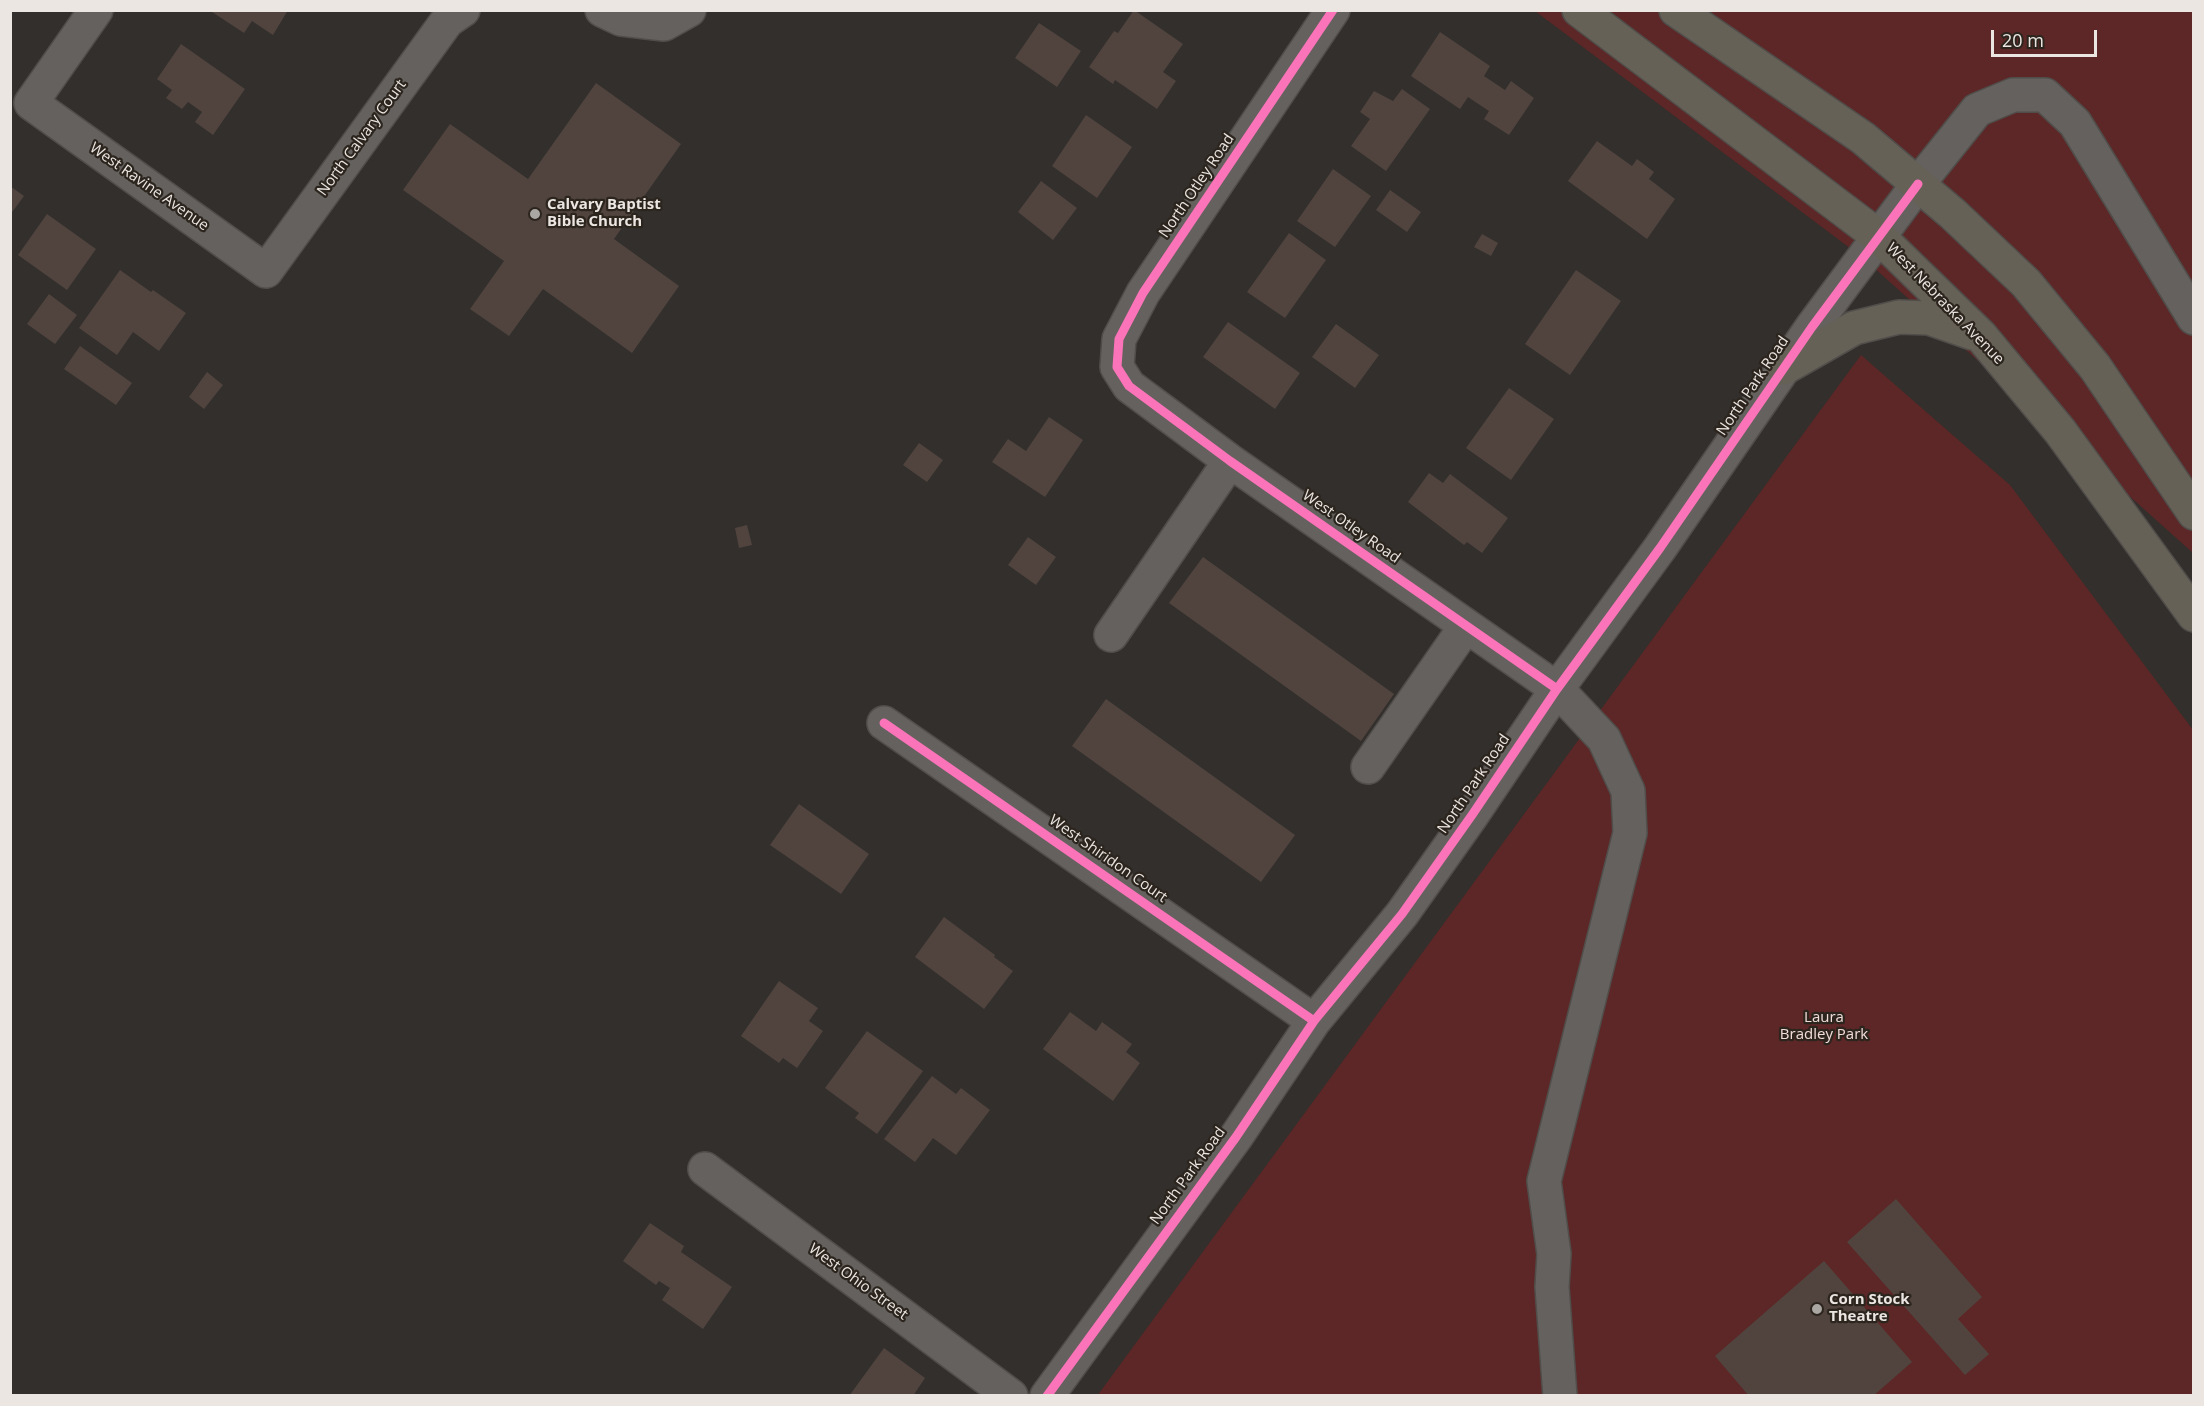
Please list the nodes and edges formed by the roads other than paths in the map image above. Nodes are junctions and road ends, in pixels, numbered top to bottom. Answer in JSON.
{"nodes":[{"id":1,"x":96,"y":10,"type":"edge"},
{"id":2,"x":463,"y":10,"type":"edge"},
{"id":3,"x":602,"y":10,"type":"edge"},
{"id":4,"x":689,"y":10,"type":"edge"},
{"id":5,"x":1333,"y":10,"type":"edge"},
{"id":6,"x":1579,"y":10,"type":"edge"},
{"id":7,"x":1676,"y":10,"type":"edge"},
{"id":8,"x":1918,"y":184,"type":"junction"},
{"id":9,"x":1878,"y":236,"type":"junction"},
{"id":10,"x":266,"y":271,"type":"joint"},
{"id":11,"x":2193,"y":318,"type":"edge"},
{"id":12,"x":1981,"y":336,"type":"junction"},
{"id":13,"x":1784,"y":368,"type":"junction"},
{"id":14,"x":1129,"y":386,"type":"joint"},
{"id":15,"x":1230,"y":461,"type":"junction"},
{"id":16,"x":2193,"y":513,"type":"edge"},
{"id":17,"x":2193,"y":615,"type":"edge"},
{"id":18,"x":1466,"y":626,"type":"junction"},
{"id":19,"x":1111,"y":635,"type":"dead end"},
{"id":20,"x":1557,"y":689,"type":"junction"},
{"id":21,"x":884,"y":723,"type":"dead end"},
{"id":22,"x":1368,"y":767,"type":"dead end"},
{"id":23,"x":1314,"y":1021,"type":"junction"},
{"id":24,"x":705,"y":1169,"type":"dead end"},
{"id":25,"x":1011,"y":1395,"type":"edge"},
{"id":26,"x":1047,"y":1395,"type":"edge"},
{"id":27,"x":1560,"y":1395,"type":"edge"}],
"edges":[{"from":1,"to":10,"type":"street","name":"West Ravine Avenue"},
{"from":2,"to":10,"type":"street","name":"North Calvary Court"},
{"from":3,"to":4,"type":"street"},
{"from":5,"to":14,"type":"street","name":"North Otley Road"},
{"from":6,"to":9,"type":"main road","name":"West Nebraska Avenue"},
{"from":7,"to":8,"type":"main road"},
{"from":8,"to":9,"type":"street","name":"North Park Road"},
{"from":8,"to":11,"type":"street","name":"North Park Road"},
{"from":8,"to":16,"type":"main road"},
{"from":9,"to":12,"type":"main road","name":"West Nebraska Avenue"},
{"from":9,"to":13,"type":"street","name":"North Park Road"},
{"from":12,"to":13,"type":"main road"},
{"from":12,"to":17,"type":"main road","name":"West Nebraska Avenue"},
{"from":13,"to":20,"type":"street","name":"North Park Road"},
{"from":14,"to":15,"type":"street","name":"West Otley Road"},
{"from":15,"to":18,"type":"street","name":"West Otley Road"},
{"from":15,"to":19,"type":"street"},
{"from":18,"to":20,"type":"street","name":"West Otley Road"},
{"from":18,"to":22,"type":"street"},
{"from":20,"to":23,"type":"street","name":"North Park Road"},
{"from":20,"to":27,"type":"street","name":"West Otley Road"},
{"from":21,"to":23,"type":"street","name":"West Shiridon Court"},
{"from":23,"to":26,"type":"street","name":"North Park Road"},
{"from":24,"to":25,"type":"street","name":"West Ohio Street"}]}
